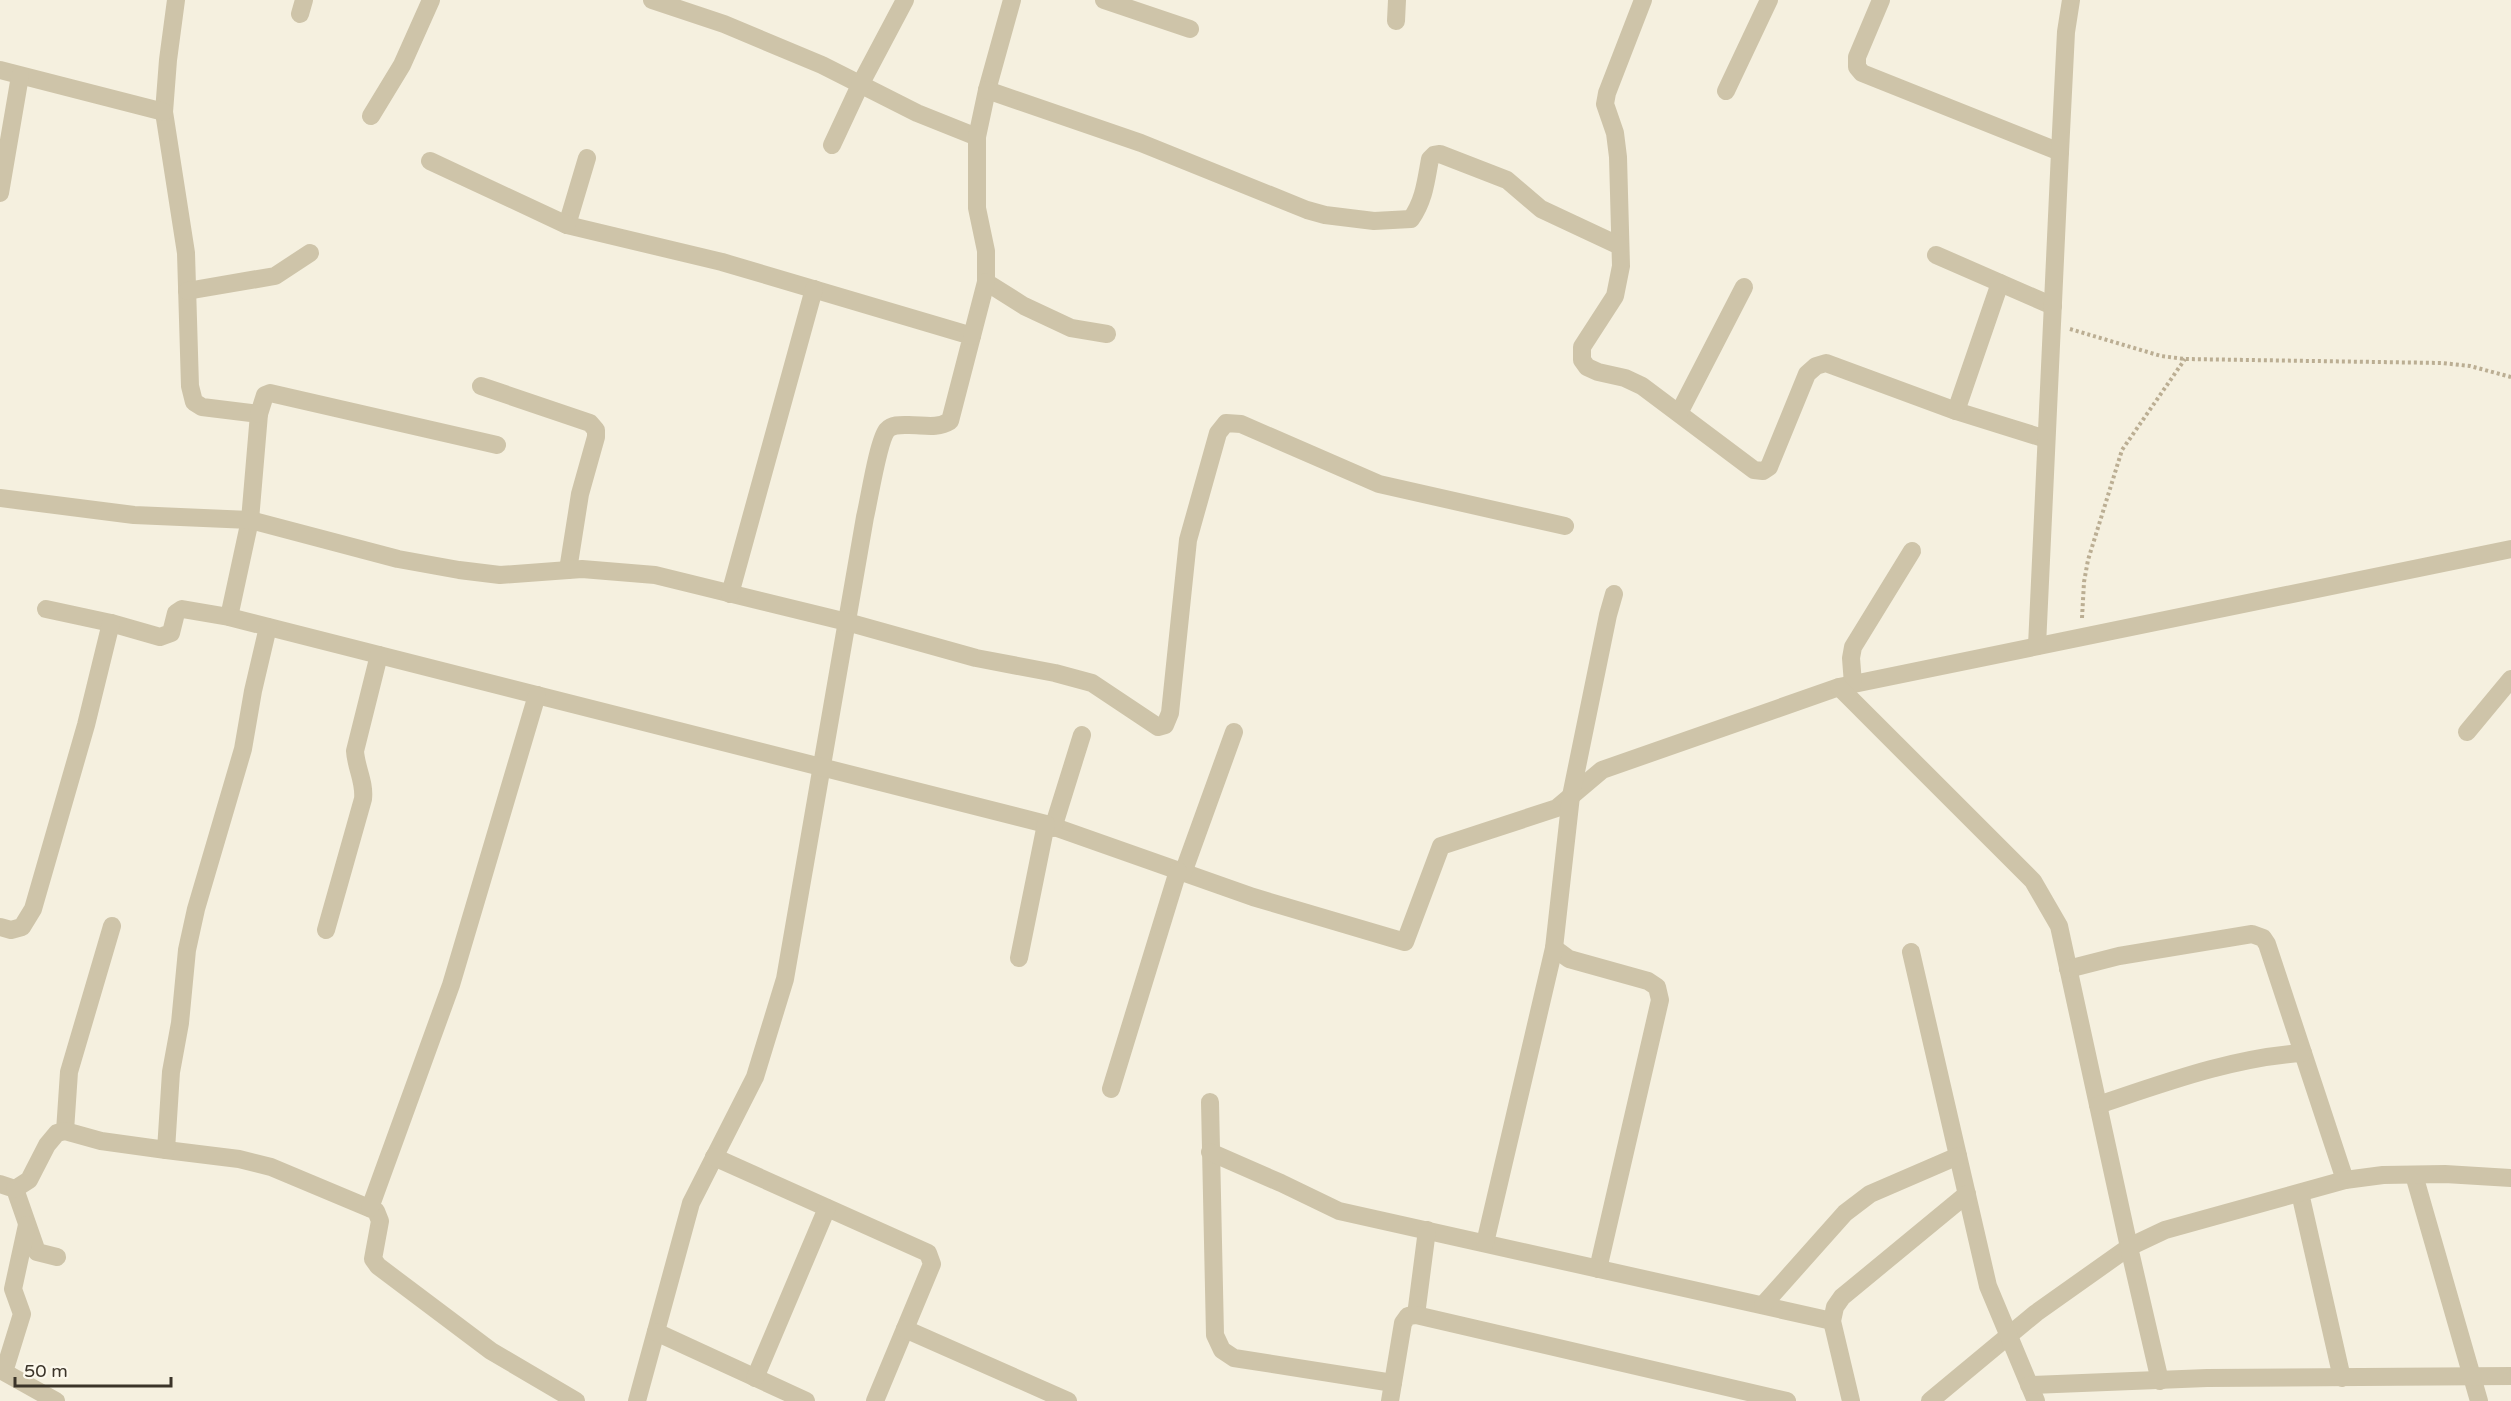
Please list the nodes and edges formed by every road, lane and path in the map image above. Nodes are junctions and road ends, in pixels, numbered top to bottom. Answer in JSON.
{"nodes":[{"id":1,"x":176,"y":0,"type":"edge"},
{"id":2,"x":431,"y":0,"type":"edge"},
{"id":3,"x":652,"y":0,"type":"edge"},
{"id":4,"x":904,"y":0,"type":"edge"},
{"id":5,"x":1012,"y":0,"type":"edge"},
{"id":6,"x":1104,"y":0,"type":"edge"},
{"id":7,"x":1397,"y":0,"type":"edge"},
{"id":8,"x":1643,"y":0,"type":"edge"},
{"id":9,"x":1769,"y":0,"type":"edge"},
{"id":10,"x":1881,"y":0,"type":"edge"},
{"id":11,"x":2071,"y":0,"type":"edge"},
{"id":12,"x":1396,"y":21,"type":"dead end"},
{"id":13,"x":1190,"y":29,"type":"dead end"},
{"id":14,"x":0,"y":70,"type":"edge"},
{"id":15,"x":20,"y":76,"type":"junction"},
{"id":16,"x":860,"y":85,"type":"junction"},
{"id":17,"x":987,"y":90,"type":"junction"},
{"id":18,"x":1726,"y":91,"type":"dead end"},
{"id":19,"x":164,"y":112,"type":"junction"},
{"id":20,"x":371,"y":116,"type":"dead end"},
{"id":21,"x":977,"y":137,"type":"junction"},
{"id":22,"x":832,"y":145,"type":"dead end"},
{"id":23,"x":2060,"y":152,"type":"junction"},
{"id":24,"x":587,"y":158,"type":"dead end"},
{"id":25,"x":430,"y":161,"type":"dead end"},
{"id":26,"x":0,"y":193,"type":"edge"},
{"id":27,"x":567,"y":225,"type":"junction"},
{"id":28,"x":1620,"y":246,"type":"junction"},
{"id":29,"x":310,"y":253,"type":"dead end"},
{"id":30,"x":1936,"y":255,"type":"dead end"},
{"id":31,"x":986,"y":282,"type":"junction"},
{"id":32,"x":2001,"y":283,"type":"junction"},
{"id":33,"x":1744,"y":287,"type":"dead end"},
{"id":34,"x":814,"y":289,"type":"junction"},
{"id":35,"x":187,"y":291,"type":"junction"},
{"id":36,"x":2053,"y":306,"type":"junction"},
{"id":37,"x":2052,"y":324,"type":"junction"},
{"id":38,"x":1107,"y":334,"type":"dead end"},
{"id":39,"x":972,"y":336,"type":"junction"},
{"id":40,"x":2185,"y":358,"type":"junction"},
{"id":41,"x":2511,"y":377,"type":"edge"},
{"id":42,"x":481,"y":386,"type":"dead end"},
{"id":43,"x":1956,"y":411,"type":"junction"},
{"id":44,"x":1679,"y":413,"type":"junction"},
{"id":45,"x":259,"y":414,"type":"junction"},
{"id":46,"x":2046,"y":439,"type":"junction"},
{"id":47,"x":497,"y":445,"type":"dead end"},
{"id":48,"x":0,"y":498,"type":"edge"},
{"id":49,"x":250,"y":520,"type":"junction"},
{"id":50,"x":1565,"y":526,"type":"dead end"},
{"id":51,"x":2511,"y":549,"type":"edge"},
{"id":52,"x":1912,"y":551,"type":"dead end"},
{"id":53,"x":568,"y":570,"type":"junction"},
{"id":54,"x":730,"y":594,"type":"junction"},
{"id":55,"x":1614,"y":594,"type":"dead end"},
{"id":56,"x":46,"y":609,"type":"dead end"},
{"id":57,"x":230,"y":617,"type":"junction"},
{"id":58,"x":847,"y":622,"type":"junction"},
{"id":59,"x":111,"y":623,"type":"junction"},
{"id":60,"x":268,"y":627,"type":"junction"},
{"id":61,"x":2081,"y":637,"type":"junction"},
{"id":62,"x":2037,"y":646,"type":"junction"},
{"id":63,"x":380,"y":655,"type":"junction"},
{"id":64,"x":2511,"y":679,"type":"edge"},
{"id":65,"x":1846,"y":685,"type":"junction"},
{"id":66,"x":537,"y":695,"type":"junction"},
{"id":67,"x":1234,"y":732,"type":"dead end"},
{"id":68,"x":2467,"y":732,"type":"dead end"},
{"id":69,"x":1082,"y":735,"type":"dead end"},
{"id":70,"x":822,"y":768,"type":"junction"},
{"id":71,"x":1571,"y":796,"type":"junction"},
{"id":72,"x":1049,"y":826,"type":"junction"},
{"id":73,"x":1181,"y":872,"type":"junction"},
{"id":74,"x":112,"y":926,"type":"dead end"},
{"id":75,"x":0,"y":927,"type":"edge"},
{"id":76,"x":326,"y":930,"type":"dead end"},
{"id":77,"x":1554,"y":948,"type":"junction"},
{"id":78,"x":1911,"y":952,"type":"dead end"},
{"id":79,"x":1019,"y":958,"type":"dead end"},
{"id":80,"x":2068,"y":969,"type":"junction"},
{"id":81,"x":2303,"y":1053,"type":"junction"},
{"id":82,"x":1111,"y":1089,"type":"dead end"},
{"id":83,"x":1210,"y":1102,"type":"dead end"},
{"id":84,"x":2098,"y":1105,"type":"junction"},
{"id":85,"x":65,"y":1131,"type":"junction"},
{"id":86,"x":166,"y":1150,"type":"junction"},
{"id":87,"x":1210,"y":1152,"type":"junction"},
{"id":88,"x":1958,"y":1156,"type":"junction"},
{"id":89,"x":714,"y":1157,"type":"junction"},
{"id":90,"x":2414,"y":1175,"type":"junction"},
{"id":91,"x":2511,"y":1178,"type":"edge"},
{"id":92,"x":2345,"y":1180,"type":"junction"},
{"id":93,"x":8,"y":1186,"type":"edge"},
{"id":94,"x":2300,"y":1193,"type":"junction"},
{"id":95,"x":1966,"y":1194,"type":"junction"},
{"id":96,"x":370,"y":1208,"type":"junction"},
{"id":97,"x":827,"y":1208,"type":"junction"},
{"id":98,"x":27,"y":1225,"type":"junction"},
{"id":99,"x":1426,"y":1230,"type":"junction"},
{"id":100,"x":1485,"y":1243,"type":"junction"},
{"id":101,"x":2129,"y":1247,"type":"junction"},
{"id":102,"x":57,"y":1257,"type":"dead end"},
{"id":103,"x":1598,"y":1269,"type":"junction"},
{"id":104,"x":6,"y":1287,"type":"edge"},
{"id":105,"x":1763,"y":1305,"type":"junction"},
{"id":106,"x":1416,"y":1315,"type":"junction"},
{"id":107,"x":1832,"y":1321,"type":"junction"},
{"id":108,"x":905,"y":1329,"type":"junction"},
{"id":109,"x":656,"y":1332,"type":"junction"},
{"id":110,"x":2008,"y":1335,"type":"junction"},
{"id":111,"x":2474,"y":1377,"type":"junction"},
{"id":112,"x":2511,"y":1377,"type":"edge"},
{"id":113,"x":755,"y":1378,"type":"junction"},
{"id":114,"x":2342,"y":1378,"type":"junction"},
{"id":115,"x":2160,"y":1380,"type":"junction"},
{"id":116,"x":1391,"y":1392,"type":"edge"},
{"id":117,"x":2032,"y":1393,"type":"edge"},
{"id":118,"x":56,"y":1401,"type":"edge"},
{"id":119,"x":576,"y":1401,"type":"edge"},
{"id":120,"x":637,"y":1401,"type":"edge"},
{"id":121,"x":806,"y":1401,"type":"edge"},
{"id":122,"x":875,"y":1401,"type":"edge"},
{"id":123,"x":1068,"y":1401,"type":"edge"},
{"id":124,"x":1787,"y":1401,"type":"edge"},
{"id":125,"x":1851,"y":1401,"type":"edge"},
{"id":126,"x":1930,"y":1401,"type":"edge"},
{"id":127,"x":2479,"y":1401,"type":"edge"}],
"edges":[{"from":1,"to":19,"type":"street"},
{"from":2,"to":20,"type":"street"},
{"from":3,"to":16,"type":"street"},
{"from":4,"to":16,"type":"street"},
{"from":5,"to":17,"type":"street"},
{"from":6,"to":13,"type":"street"},
{"from":7,"to":12,"type":"street"},
{"from":8,"to":28,"type":"street"},
{"from":9,"to":18,"type":"street"},
{"from":10,"to":23,"type":"street"},
{"from":11,"to":23,"type":"street"},
{"from":14,"to":15,"type":"street"},
{"from":15,"to":19,"type":"street"},
{"from":15,"to":26,"type":"street"},
{"from":16,"to":21,"type":"street"},
{"from":16,"to":22,"type":"street"},
{"from":17,"to":21,"type":"street"},
{"from":17,"to":28,"type":"street"},
{"from":19,"to":35,"type":"street"},
{"from":21,"to":31,"type":"street"},
{"from":23,"to":36,"type":"street"},
{"from":24,"to":27,"type":"street"},
{"from":25,"to":27,"type":"street"},
{"from":27,"to":34,"type":"street"},
{"from":28,"to":44,"type":"street"},
{"from":29,"to":35,"type":"street"},
{"from":30,"to":32,"type":"street"},
{"from":31,"to":38,"type":"street"},
{"from":31,"to":39,"type":"street"},
{"from":32,"to":36,"type":"street"},
{"from":32,"to":43,"type":"street"},
{"from":33,"to":44,"type":"street"},
{"from":34,"to":39,"type":"street"},
{"from":34,"to":54,"type":"street"},
{"from":35,"to":45,"type":"street"},
{"from":36,"to":37,"type":"street"},
{"from":37,"to":40,"type":"path"},
{"from":37,"to":46,"type":"street"},
{"from":39,"to":58,"type":"street"},
{"from":40,"to":41,"type":"path"},
{"from":40,"to":61,"type":"path"},
{"from":42,"to":53,"type":"street"},
{"from":43,"to":44,"type":"street"},
{"from":43,"to":46,"type":"street"},
{"from":45,"to":47,"type":"street"},
{"from":45,"to":49,"type":"street"},
{"from":46,"to":62,"type":"street"},
{"from":48,"to":49,"type":"street"},
{"from":49,"to":53,"type":"street"},
{"from":49,"to":57,"type":"street"},
{"from":50,"to":58,"type":"street"},
{"from":51,"to":61,"type":"street"},
{"from":52,"to":65,"type":"street"},
{"from":53,"to":54,"type":"street"},
{"from":54,"to":58,"type":"street"},
{"from":55,"to":71,"type":"street"},
{"from":56,"to":59,"type":"street"},
{"from":57,"to":59,"type":"street"},
{"from":57,"to":60,"type":"street"},
{"from":58,"to":70,"type":"street"},
{"from":59,"to":75,"type":"street"},
{"from":60,"to":63,"type":"street"},
{"from":60,"to":86,"type":"street"},
{"from":61,"to":62,"type":"street"},
{"from":62,"to":65,"type":"street"},
{"from":63,"to":66,"type":"street"},
{"from":63,"to":76,"type":"street"},
{"from":64,"to":68,"type":"street"},
{"from":65,"to":71,"type":"street"},
{"from":65,"to":80,"type":"street"},
{"from":66,"to":70,"type":"street"},
{"from":66,"to":96,"type":"street"},
{"from":67,"to":73,"type":"street"},
{"from":69,"to":72,"type":"street"},
{"from":70,"to":72,"type":"street"},
{"from":70,"to":89,"type":"street"},
{"from":71,"to":73,"type":"street"},
{"from":71,"to":77,"type":"street"},
{"from":72,"to":73,"type":"street"},
{"from":72,"to":79,"type":"street"},
{"from":73,"to":82,"type":"street"},
{"from":74,"to":85,"type":"street"},
{"from":77,"to":100,"type":"street"},
{"from":77,"to":103,"type":"street"},
{"from":78,"to":88,"type":"street"},
{"from":80,"to":81,"type":"street"},
{"from":80,"to":84,"type":"street"},
{"from":81,"to":84,"type":"street"},
{"from":81,"to":92,"type":"street"},
{"from":83,"to":87,"type":"street"},
{"from":84,"to":101,"type":"street"},
{"from":85,"to":86,"type":"street"},
{"from":85,"to":93,"type":"street"},
{"from":86,"to":96,"type":"street"},
{"from":87,"to":99,"type":"street"},
{"from":87,"to":116,"type":"street"},
{"from":88,"to":95,"type":"street"},
{"from":88,"to":105,"type":"street"},
{"from":89,"to":97,"type":"street"},
{"from":89,"to":109,"type":"street"},
{"from":90,"to":91,"type":"street"},
{"from":90,"to":92,"type":"street"},
{"from":90,"to":111,"type":"street"},
{"from":92,"to":94,"type":"street"},
{"from":93,"to":98,"type":"street"},
{"from":94,"to":101,"type":"street"},
{"from":94,"to":114,"type":"street"},
{"from":95,"to":107,"type":"street"},
{"from":95,"to":110,"type":"street"},
{"from":96,"to":119,"type":"street"},
{"from":97,"to":108,"type":"street"},
{"from":97,"to":113,"type":"street"},
{"from":98,"to":102,"type":"street"},
{"from":98,"to":104,"type":"street"},
{"from":99,"to":100,"type":"street"},
{"from":99,"to":106,"type":"street"},
{"from":100,"to":103,"type":"street"},
{"from":101,"to":110,"type":"street"},
{"from":101,"to":115,"type":"street"},
{"from":103,"to":105,"type":"street"},
{"from":104,"to":118,"type":"street"},
{"from":105,"to":107,"type":"street"},
{"from":106,"to":116,"type":"street"},
{"from":106,"to":124,"type":"street"},
{"from":107,"to":125,"type":"street"},
{"from":108,"to":122,"type":"street"},
{"from":108,"to":123,"type":"street"},
{"from":109,"to":113,"type":"street"},
{"from":109,"to":120,"type":"street"},
{"from":110,"to":117,"type":"street"},
{"from":110,"to":126,"type":"street"},
{"from":111,"to":112,"type":"street"},
{"from":111,"to":114,"type":"street"},
{"from":111,"to":127,"type":"street"},
{"from":113,"to":121,"type":"street"},
{"from":114,"to":115,"type":"street"},
{"from":115,"to":117,"type":"street"}]}
